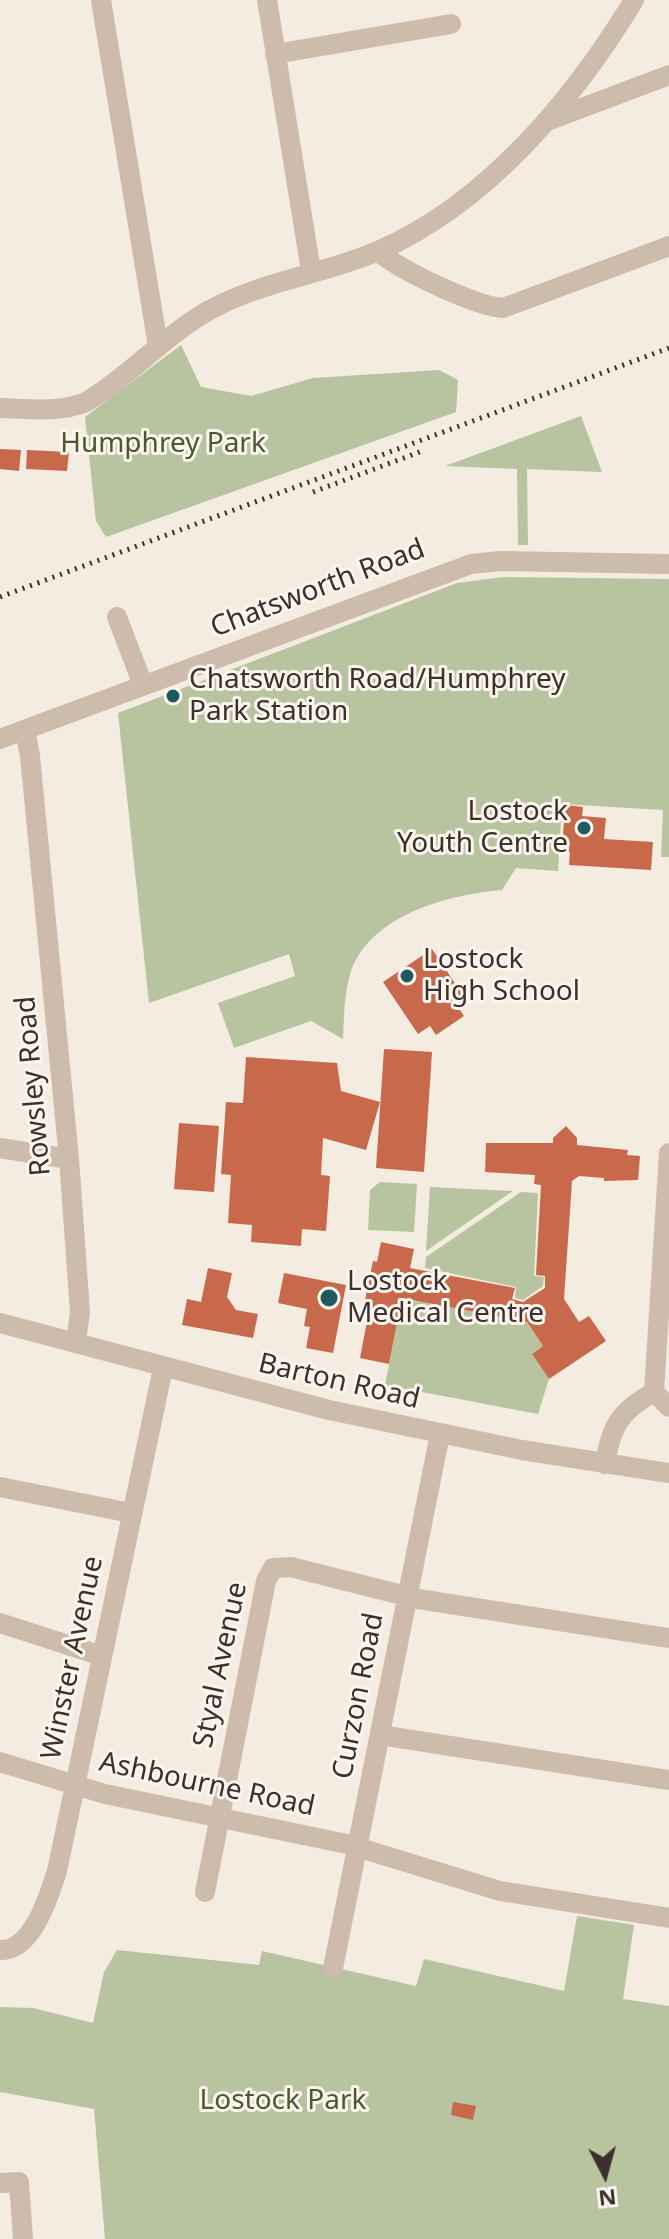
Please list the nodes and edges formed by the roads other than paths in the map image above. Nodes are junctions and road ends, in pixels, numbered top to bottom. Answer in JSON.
{"nodes":[{"id":1,"x":101,"y":0,"type":"edge"},
{"id":2,"x":267,"y":0,"type":"edge"},
{"id":3,"x":634,"y":0,"type":"edge"},
{"id":4,"x":451,"y":24,"type":"dead end"},
{"id":5,"x":275,"y":54,"type":"junction"},
{"id":6,"x":669,"y":75,"type":"edge"},
{"id":7,"x":550,"y":120,"type":"junction"},
{"id":8,"x":669,"y":246,"type":"edge"},
{"id":9,"x":378,"y":251,"type":"junction"},
{"id":10,"x":311,"y":271,"type":"junction"},
{"id":11,"x":158,"y":346,"type":"junction"},
{"id":12,"x":0,"y":408,"type":"edge"},
{"id":13,"x":669,"y":564,"type":"edge"},
{"id":14,"x":117,"y":617,"type":"dead end"},
{"id":15,"x":143,"y":685,"type":"junction"},
{"id":16,"x":25,"y":730,"type":"junction"},
{"id":17,"x":0,"y":739,"type":"edge"},
{"id":18,"x":0,"y":1148,"type":"edge"},
{"id":19,"x":669,"y":1153,"type":"edge"},
{"id":20,"x":69,"y":1159,"type":"junction"},
{"id":21,"x":664,"y":1285,"type":"edge"},
{"id":22,"x":0,"y":1323,"type":"edge"},
{"id":23,"x":76,"y":1342,"type":"junction"},
{"id":24,"x":163,"y":1368,"type":"junction"},
{"id":25,"x":662,"y":1400,"type":"edge"},
{"id":26,"x":440,"y":1434,"type":"junction"},
{"id":27,"x":605,"y":1464,"type":"junction"},
{"id":28,"x":669,"y":1473,"type":"edge"},
{"id":29,"x":0,"y":1487,"type":"edge"},
{"id":30,"x":131,"y":1513,"type":"junction"},
{"id":31,"x":408,"y":1596,"type":"junction"},
{"id":32,"x":0,"y":1623,"type":"edge"},
{"id":33,"x":669,"y":1638,"type":"edge"},
{"id":34,"x":102,"y":1656,"type":"junction"},
{"id":35,"x":380,"y":1735,"type":"junction"},
{"id":36,"x":0,"y":1762,"type":"edge"},
{"id":37,"x":669,"y":1780,"type":"edge"},
{"id":38,"x":75,"y":1785,"type":"junction"},
{"id":39,"x":219,"y":1817,"type":"junction"},
{"id":40,"x":357,"y":1848,"type":"junction"},
{"id":41,"x":205,"y":1892,"type":"dead end"},
{"id":42,"x":669,"y":1918,"type":"edge"},
{"id":43,"x":7,"y":1949,"type":"edge"},
{"id":44,"x":333,"y":1968,"type":"dead end"},
{"id":45,"x":0,"y":2183,"type":"edge"},
{"id":46,"x":23,"y":2239,"type":"edge"}],
"edges":[{"from":1,"to":11,"type":"street"},
{"from":2,"to":5,"type":"street"},
{"from":3,"to":7,"type":"street"},
{"from":4,"to":5,"type":"street"},
{"from":5,"to":10,"type":"street"},
{"from":6,"to":7,"type":"street"},
{"from":7,"to":9,"type":"street"},
{"from":8,"to":9,"type":"street"},
{"from":9,"to":10,"type":"street"},
{"from":10,"to":11,"type":"street"},
{"from":11,"to":12,"type":"street"},
{"from":13,"to":15,"type":"street","name":"Chatsworth Road"},
{"from":14,"to":15,"type":"street"},
{"from":15,"to":16,"type":"street","name":"Chatsworth Road"},
{"from":16,"to":17,"type":"street","name":"Chatsworth Road"},
{"from":16,"to":20,"type":"street","name":"Rowsley Road"},
{"from":18,"to":20,"type":"street"},
{"from":19,"to":21,"type":"street"},
{"from":20,"to":23,"type":"street","name":"Rowsley Road"},
{"from":21,"to":25,"type":"street"},
{"from":22,"to":23,"type":"street","name":"Barton Road"},
{"from":23,"to":24,"type":"street","name":"Barton Road"},
{"from":24,"to":26,"type":"street","name":"Barton Road"},
{"from":24,"to":30,"type":"street","name":"Winster Avenue"},
{"from":25,"to":27,"type":"street"},
{"from":26,"to":27,"type":"street","name":"Barton Road"},
{"from":26,"to":31,"type":"street","name":"Curzon Road"},
{"from":27,"to":28,"type":"street","name":"Barton Road"},
{"from":29,"to":30,"type":"street"},
{"from":30,"to":34,"type":"street","name":"Winster Avenue"},
{"from":31,"to":33,"type":"street"},
{"from":31,"to":35,"type":"street","name":"Curzon Road"},
{"from":31,"to":39,"type":"street","name":"Styal Avenue"},
{"from":32,"to":34,"type":"street"},
{"from":34,"to":38,"type":"street","name":"Winster Avenue"},
{"from":35,"to":37,"type":"street"},
{"from":35,"to":40,"type":"street","name":"Curzon Road"},
{"from":36,"to":38,"type":"street","name":"Ashbourne Road"},
{"from":38,"to":39,"type":"street","name":"Ashbourne Road"},
{"from":38,"to":43,"type":"street","name":"Winster Avenue"},
{"from":39,"to":40,"type":"street","name":"Ashbourne Road"},
{"from":39,"to":41,"type":"street"},
{"from":40,"to":42,"type":"street","name":"Ashbourne Road"},
{"from":40,"to":44,"type":"street","name":"Curzon Road"},
{"from":45,"to":46,"type":"street"}]}
